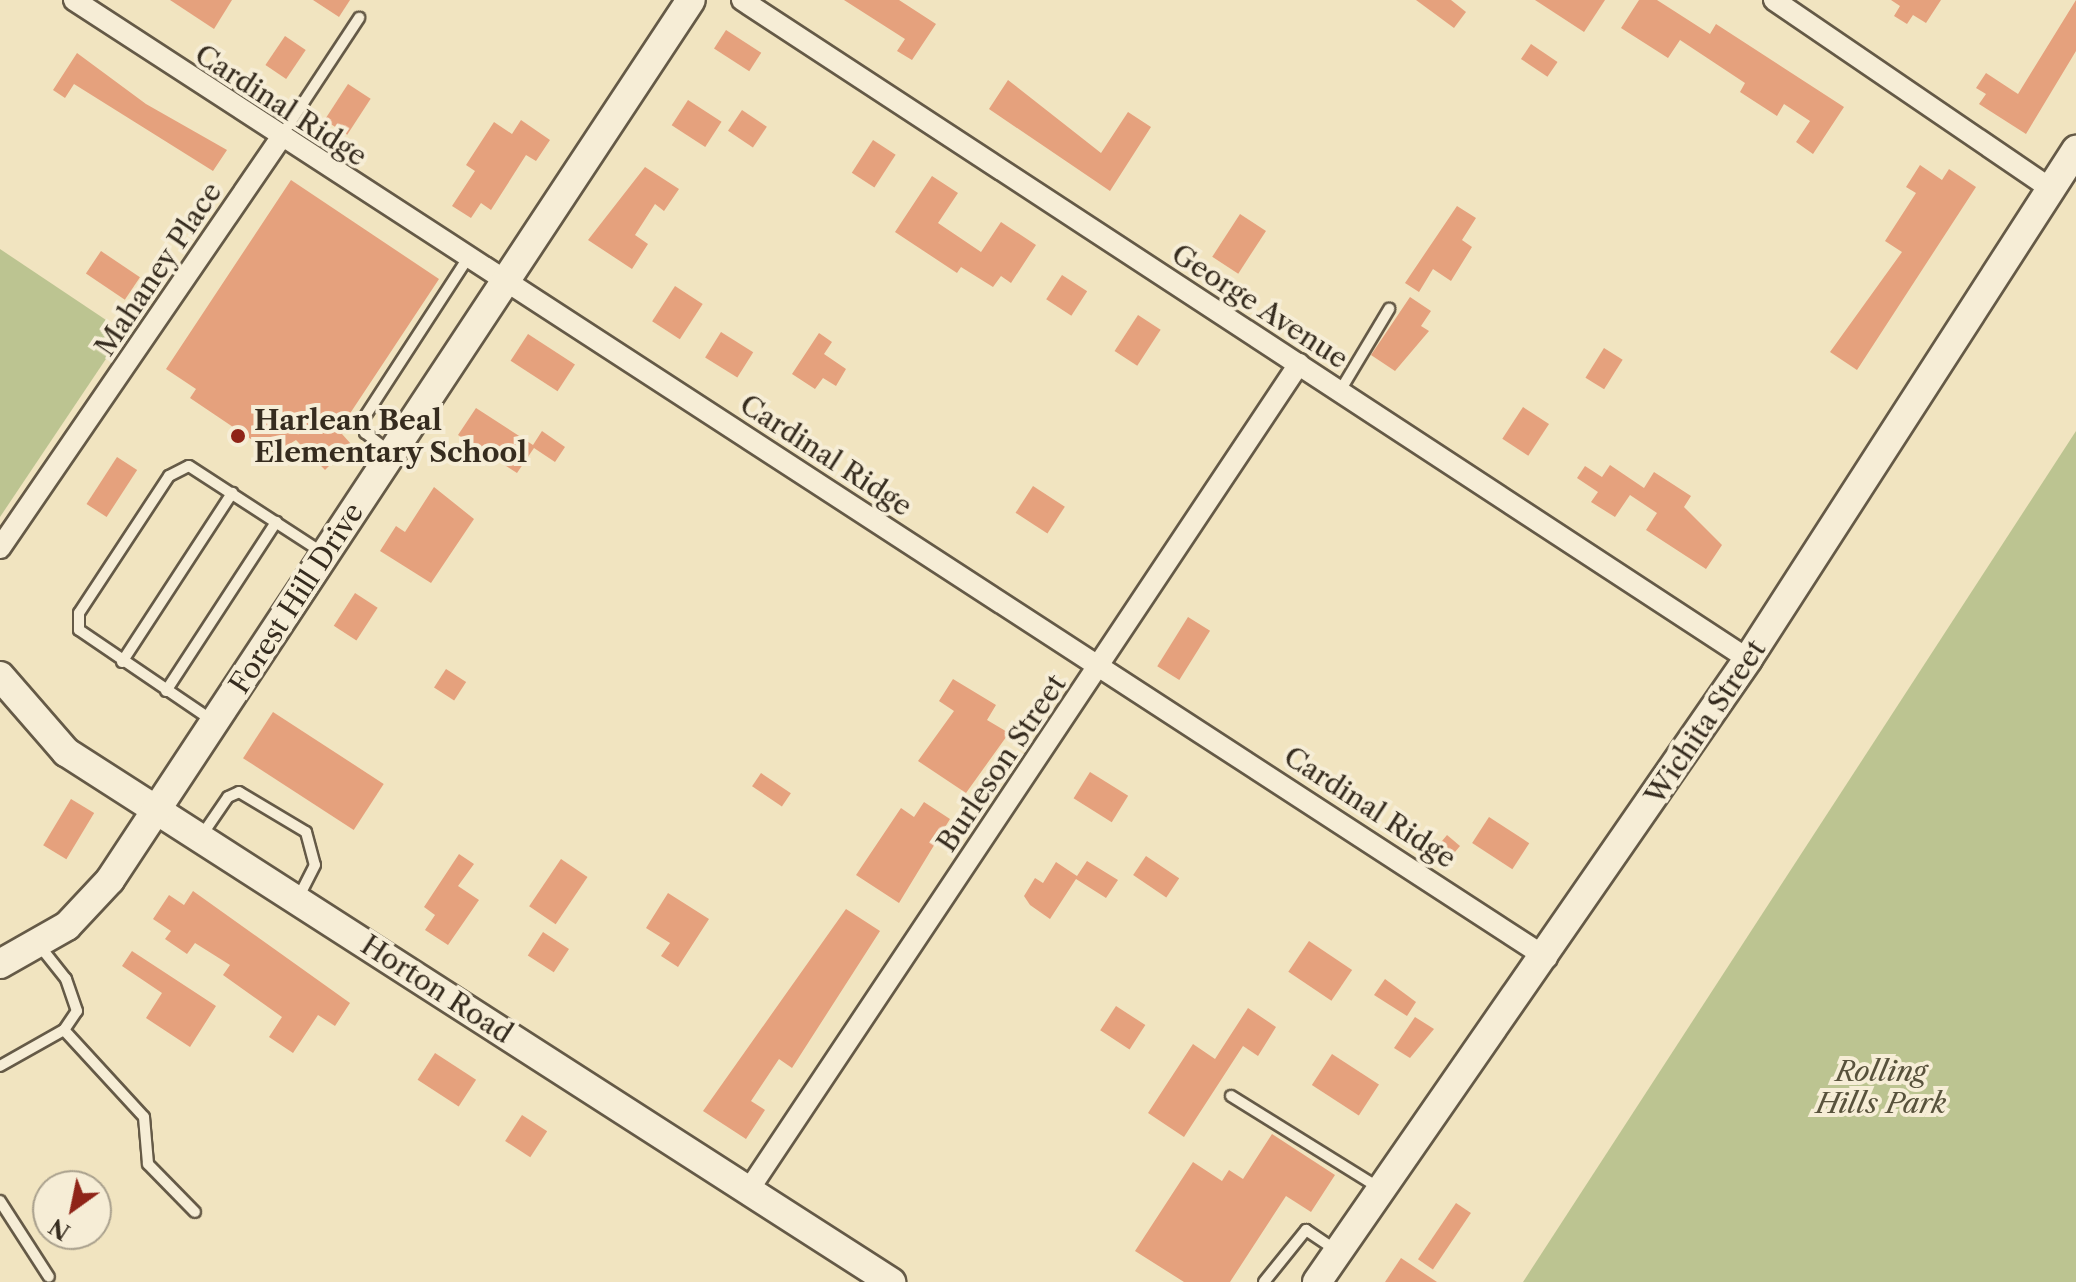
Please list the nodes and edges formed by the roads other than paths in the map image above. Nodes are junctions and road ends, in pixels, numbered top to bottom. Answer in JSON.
{"nodes":[{"id":1,"x":74,"y":0,"type":"edge"},
{"id":2,"x":691,"y":0,"type":"edge"},
{"id":3,"x":742,"y":0,"type":"edge"},
{"id":4,"x":1774,"y":0,"type":"edge"},
{"id":5,"x":359,"y":18,"type":"dead end"},
{"id":6,"x":279,"y":140,"type":"junction"},
{"id":7,"x":2076,"y":150,"type":"edge"},
{"id":8,"x":2051,"y":189,"type":"junction"},
{"id":9,"x":468,"y":258,"type":"junction"},
{"id":10,"x":505,"y":281,"type":"junction"},
{"id":11,"x":1389,"y":309,"type":"dead end"},
{"id":12,"x":1299,"y":364,"type":"junction"},
{"id":13,"x":1340,"y":391,"type":"junction"},
{"id":14,"x":391,"y":453,"type":"junction"},
{"id":15,"x":232,"y":493,"type":"junction"},
{"id":16,"x":276,"y":522,"type":"junction"},
{"id":17,"x":0,"y":548,"type":"edge"},
{"id":18,"x":325,"y":555,"type":"junction"},
{"id":19,"x":1748,"y":659,"type":"junction"},
{"id":20,"x":122,"y":662,"type":"junction"},
{"id":21,"x":1100,"y":666,"type":"junction"},
{"id":22,"x":0,"y":676,"type":"edge"},
{"id":23,"x":166,"y":691,"type":"junction"},
{"id":24,"x":214,"y":722,"type":"junction"},
{"id":25,"x":158,"y":808,"type":"junction"},
{"id":26,"x":202,"y":835,"type":"junction"},
{"id":27,"x":298,"y":898,"type":"junction"},
{"id":28,"x":38,"y":943,"type":"junction"},
{"id":29,"x":1547,"y":958,"type":"junction"},
{"id":30,"x":0,"y":964,"type":"edge"},
{"id":31,"x":64,"y":1030,"type":"junction"},
{"id":32,"x":0,"y":1066,"type":"edge"},
{"id":33,"x":1231,"y":1096,"type":"dead end"},
{"id":34,"x":1383,"y":1190,"type":"junction"},
{"id":35,"x":748,"y":1191,"type":"junction"},
{"id":36,"x":0,"y":1201,"type":"edge"},
{"id":37,"x":195,"y":1212,"type":"dead end"},
{"id":38,"x":1339,"y":1252,"type":"junction"},
{"id":39,"x":49,"y":1277,"type":"dead end"},
{"id":40,"x":882,"y":1280,"type":"edge"},
{"id":41,"x":1264,"y":1282,"type":"edge"},
{"id":42,"x":1317,"y":1282,"type":"edge"}],
"edges":[{"from":1,"to":6,"type":"street","name":"Cardinal Ridge"},
{"from":2,"to":10,"type":"street","name":"Forest Hill Drive"},
{"from":3,"to":12,"type":"street","name":"George Avenue"},
{"from":4,"to":8,"type":"street"},
{"from":5,"to":6,"type":"lane","name":"Mahaney Place"},
{"from":6,"to":9,"type":"street","name":"Cardinal Ridge"},
{"from":6,"to":17,"type":"street","name":"Mahaney Place"},
{"from":7,"to":8,"type":"street","name":"Wichita Street"},
{"from":8,"to":19,"type":"street","name":"Wichita Street"},
{"from":9,"to":10,"type":"street","name":"Cardinal Ridge"},
{"from":9,"to":14,"type":"lane"},
{"from":10,"to":14,"type":"street","name":"Forest Hill Drive"},
{"from":10,"to":21,"type":"street","name":"Cardinal Ridge"},
{"from":11,"to":13,"type":"lane"},
{"from":12,"to":13,"type":"street","name":"George Avenue"},
{"from":12,"to":21,"type":"street","name":"Burleson Street"},
{"from":13,"to":19,"type":"street","name":"George Avenue"},
{"from":14,"to":18,"type":"street","name":"Forest Hill Drive"},
{"from":15,"to":16,"type":"lane"},
{"from":15,"to":20,"type":"lane"},
{"from":15,"to":20,"type":"lane"},
{"from":16,"to":18,"type":"lane"},
{"from":16,"to":23,"type":"lane"},
{"from":18,"to":24,"type":"street","name":"Forest Hill Drive"},
{"from":19,"to":29,"type":"street","name":"Wichita Street"},
{"from":20,"to":23,"type":"lane"},
{"from":21,"to":29,"type":"street","name":"Cardinal Ridge"},
{"from":21,"to":35,"type":"street","name":"Burleson Street"},
{"from":22,"to":25,"type":"street","name":"Horton Road"},
{"from":23,"to":24,"type":"lane"},
{"from":24,"to":25,"type":"street","name":"Forest Hill Drive"},
{"from":25,"to":26,"type":"street","name":"Horton Road"},
{"from":25,"to":28,"type":"street","name":"Forest Hill Drive"},
{"from":26,"to":27,"type":"street","name":"Horton Road"},
{"from":26,"to":27,"type":"lane"},
{"from":27,"to":35,"type":"street","name":"Horton Road"},
{"from":28,"to":30,"type":"street","name":"Forest Hill Drive"},
{"from":28,"to":31,"type":"lane"},
{"from":29,"to":34,"type":"street","name":"Wichita Street"},
{"from":31,"to":32,"type":"lane"},
{"from":31,"to":37,"type":"lane"},
{"from":33,"to":34,"type":"lane"},
{"from":34,"to":38,"type":"street","name":"Wichita Street"},
{"from":35,"to":40,"type":"street","name":"Horton Road"},
{"from":36,"to":39,"type":"lane"},
{"from":38,"to":41,"type":"lane"},
{"from":38,"to":42,"type":"street","name":"Wichita Street"}]}
